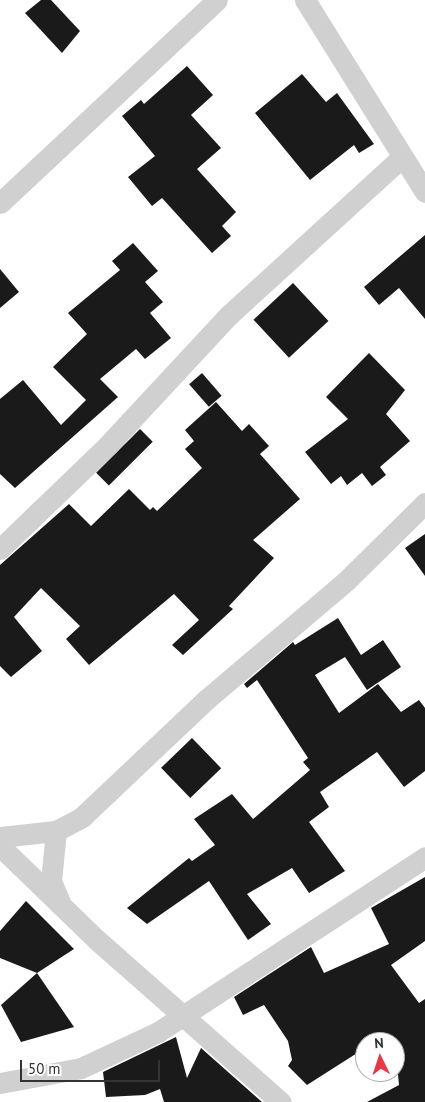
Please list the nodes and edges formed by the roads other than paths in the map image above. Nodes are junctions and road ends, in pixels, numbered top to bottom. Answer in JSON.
{"nodes":[{"id":1,"x":217,"y":0,"type":"edge"},
{"id":2,"x":305,"y":0,"type":"edge"},
{"id":3,"x":402,"y":157,"type":"junction"},
{"id":4,"x":425,"y":192,"type":"edge"},
{"id":5,"x":0,"y":203,"type":"edge"},
{"id":6,"x":425,"y":503,"type":"edge"},
{"id":7,"x":0,"y":549,"type":"edge"},
{"id":8,"x":56,"y":831,"type":"junction"},
{"id":9,"x":0,"y":837,"type":"edge"},
{"id":10,"x":0,"y":846,"type":"edge"},
{"id":11,"x":425,"y":857,"type":"edge"},
{"id":12,"x":62,"y":907,"type":"junction"},
{"id":13,"x":181,"y":1014,"type":"junction"},
{"id":14,"x":0,"y":1082,"type":"edge"},
{"id":15,"x":281,"y":1102,"type":"edge"}],
"edges":[{"from":1,"to":5,"type":"street"},
{"from":2,"to":3,"type":"street"},
{"from":3,"to":4,"type":"street"},
{"from":3,"to":7,"type":"street"},
{"from":6,"to":8,"type":"street"},
{"from":8,"to":9,"type":"street"},
{"from":8,"to":12,"type":"street"},
{"from":10,"to":12,"type":"street"},
{"from":11,"to":13,"type":"street"},
{"from":12,"to":13,"type":"street"},
{"from":13,"to":14,"type":"street"},
{"from":13,"to":15,"type":"street"}]}
